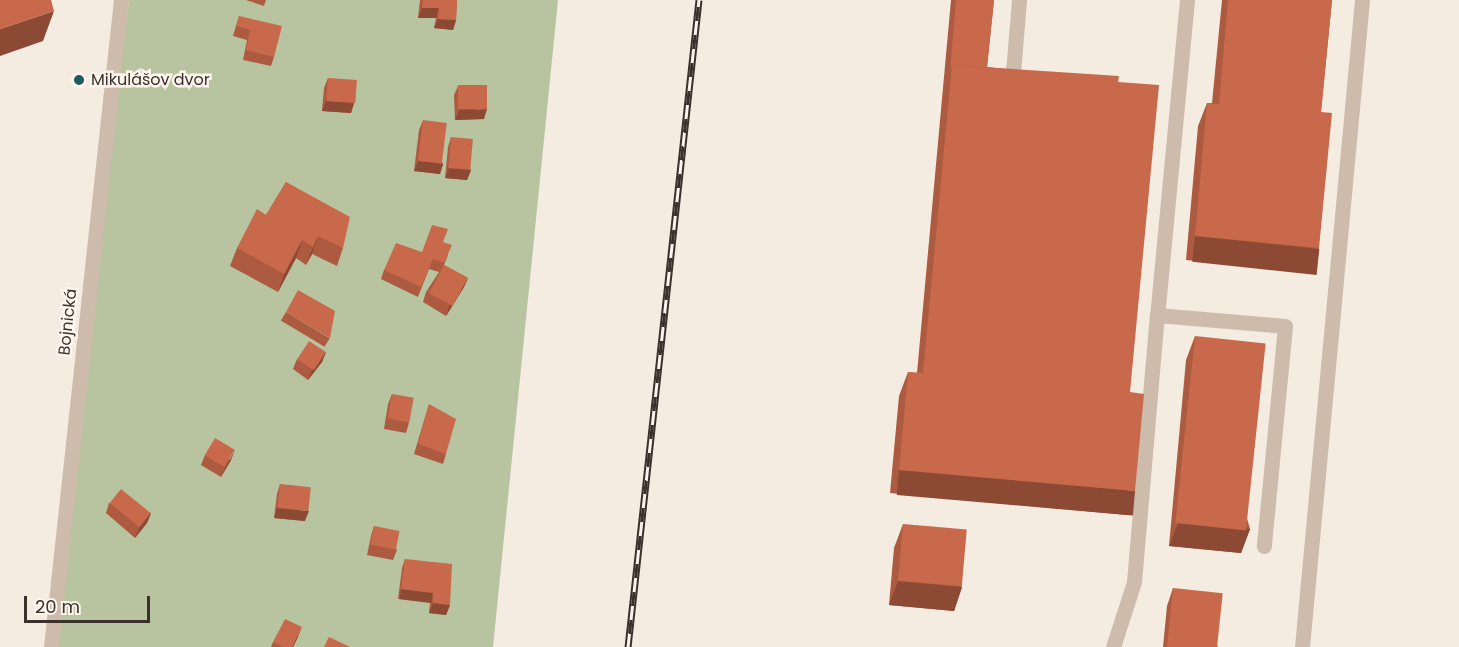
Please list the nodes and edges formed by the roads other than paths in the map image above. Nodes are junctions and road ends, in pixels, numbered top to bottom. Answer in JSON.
{"nodes":[{"id":1,"x":121,"y":0,"type":"edge"},
{"id":2,"x":1019,"y":0,"type":"edge"},
{"id":3,"x":1187,"y":0,"type":"edge"},
{"id":4,"x":1362,"y":0,"type":"edge"},
{"id":5,"x":1013,"y":72,"type":"edge"},
{"id":6,"x":1157,"y":315,"type":"junction"},
{"id":7,"x":1264,"y":546,"type":"dead end"},
{"id":8,"x":51,"y":647,"type":"edge"},
{"id":9,"x":1113,"y":647,"type":"edge"},
{"id":10,"x":1302,"y":647,"type":"edge"}],
"edges":[{"from":1,"to":8,"type":"street","name":"Bojnická"},
{"from":2,"to":5,"type":"street"},
{"from":3,"to":6,"type":"street"},
{"from":4,"to":10,"type":"street"},
{"from":6,"to":7,"type":"street"},
{"from":6,"to":9,"type":"street"}]}
